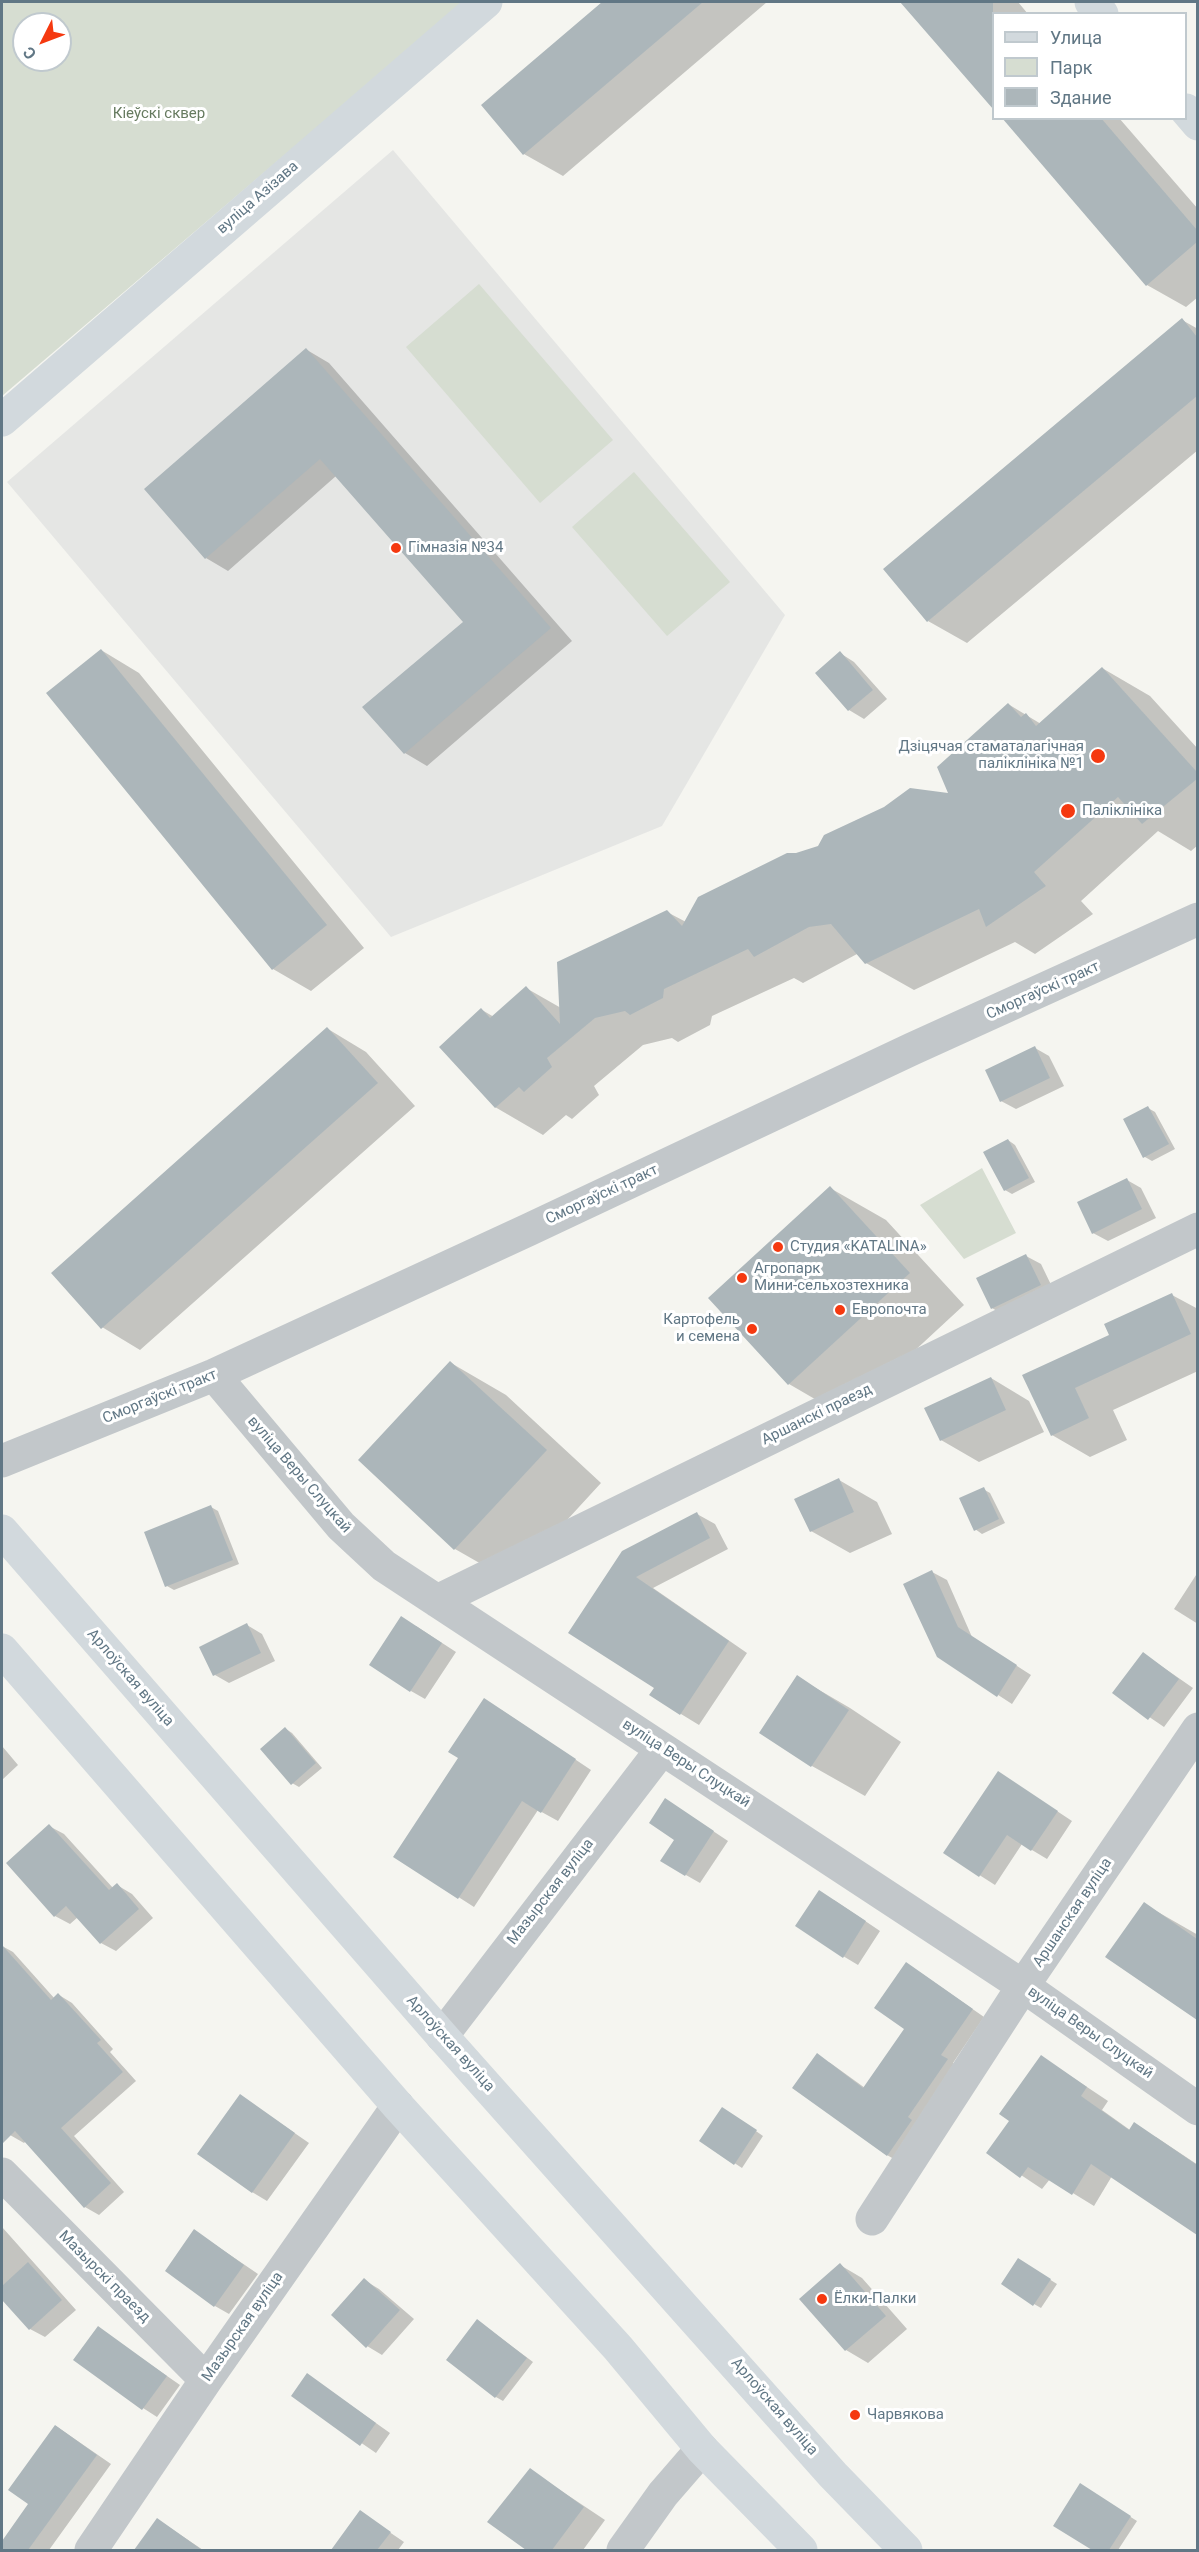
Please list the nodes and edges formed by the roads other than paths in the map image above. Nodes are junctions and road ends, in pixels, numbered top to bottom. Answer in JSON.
{"nodes":[{"id":1,"x":486,"y":2,"type":"edge"},
{"id":2,"x":1187,"y":112,"type":"edge"},
{"id":3,"x":1197,"y":124,"type":"edge"},
{"id":4,"x":2,"y":420,"type":"edge"},
{"id":5,"x":1197,"y":920,"type":"edge"},
{"id":6,"x":1197,"y":1229,"type":"edge"},
{"id":7,"x":214,"y":1375,"type":"junction"},
{"id":8,"x":2,"y":1461,"type":"edge"},
{"id":9,"x":2,"y":1531,"type":"edge"},
{"id":10,"x":437,"y":1601,"type":"junction"},
{"id":11,"x":2,"y":1650,"type":"edge"},
{"id":12,"x":1197,"y":1729,"type":"edge"},
{"id":13,"x":662,"y":1749,"type":"junction"},
{"id":14,"x":1023,"y":1986,"type":"junction"},
{"id":15,"x":442,"y":2036,"type":"junction"},
{"id":16,"x":398,"y":2106,"type":"junction"},
{"id":17,"x":1197,"y":2109,"type":"edge"},
{"id":18,"x":2,"y":2174,"type":"edge"},
{"id":19,"x":872,"y":2219,"type":"dead end"},
{"id":20,"x":206,"y":2380,"type":"junction"},
{"id":21,"x":702,"y":2449,"type":"junction"},
{"id":22,"x":91,"y":2550,"type":"edge"},
{"id":23,"x":623,"y":2550,"type":"edge"},
{"id":24,"x":801,"y":2550,"type":"edge"},
{"id":25,"x":906,"y":2550,"type":"edge"}],
"edges":[{"from":1,"to":4,"type":"main road","name":"вуліца Азізава"},
{"from":2,"to":3,"type":"main road"},
{"from":5,"to":7,"type":"street","name":"Сморгаўскі тракт"},
{"from":6,"to":10,"type":"street","name":"Аршанскі праезд"},
{"from":7,"to":8,"type":"street","name":"Сморгаўскі тракт"},
{"from":7,"to":10,"type":"street","name":"вуліца Веры Слуцкай"},
{"from":9,"to":15,"type":"main road","name":"Арлоўская вуліца"},
{"from":10,"to":13,"type":"street","name":"вуліца Веры Слуцкай"},
{"from":11,"to":16,"type":"main road"},
{"from":12,"to":14,"type":"street","name":"Аршанская вуліца"},
{"from":13,"to":14,"type":"street","name":"вуліца Веры Слуцкай"},
{"from":13,"to":15,"type":"street","name":"Мазырская вуліца"},
{"from":14,"to":17,"type":"street","name":"вуліца Веры Слуцкай"},
{"from":14,"to":19,"type":"street","name":"Аршанская вуліца"},
{"from":15,"to":25,"type":"main road","name":"Арлоўская вуліца"},
{"from":16,"to":20,"type":"street","name":"Мазырская вуліца"},
{"from":16,"to":21,"type":"main road"},
{"from":18,"to":20,"type":"street","name":"Мазырскі праезд"},
{"from":20,"to":22,"type":"street","name":"Мазырская вуліца"},
{"from":21,"to":23,"type":"street"},
{"from":21,"to":24,"type":"main road"}]}
